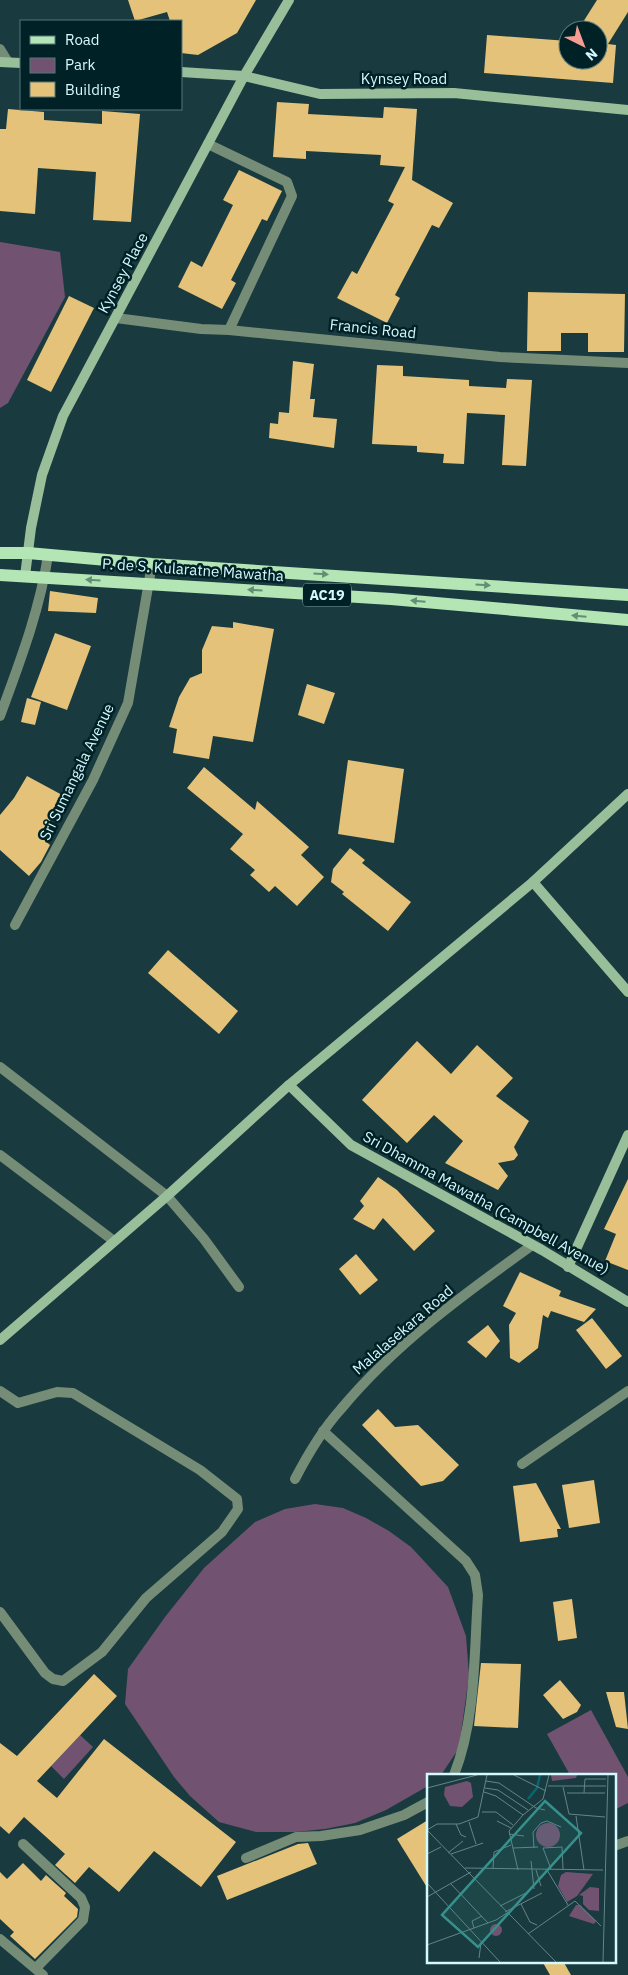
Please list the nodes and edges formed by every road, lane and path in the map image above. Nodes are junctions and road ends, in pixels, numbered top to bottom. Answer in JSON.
{"nodes":[{"id":1,"x":289,"y":0,"type":"edge"},
{"id":2,"x":0,"y":49,"type":"edge"},
{"id":3,"x":4,"y":62,"type":"edge"},
{"id":4,"x":20,"y":63,"type":"edge"},
{"id":5,"x":182,"y":72,"type":"edge"},
{"id":6,"x":244,"y":76,"type":"junction"},
{"id":7,"x":628,"y":110,"type":"edge"},
{"id":8,"x":208,"y":144,"type":"junction"},
{"id":9,"x":116,"y":318,"type":"junction"},
{"id":10,"x":229,"y":330,"type":"junction"},
{"id":11,"x":628,"y":363,"type":"edge"},
{"id":12,"x":0,"y":553,"type":"edge"},
{"id":13,"x":28,"y":553,"type":"junction"},
{"id":14,"x":48,"y":555,"type":"junction"},
{"id":15,"x":152,"y":564,"type":"junction"},
{"id":16,"x":0,"y":574,"type":"edge"},
{"id":17,"x":25,"y":576,"type":"junction"},
{"id":18,"x":45,"y":578,"type":"junction"},
{"id":19,"x":148,"y":583,"type":"junction"},
{"id":20,"x":628,"y":595,"type":"edge"},
{"id":21,"x":628,"y":620,"type":"edge"},
{"id":22,"x":0,"y":716,"type":"edge"},
{"id":23,"x":628,"y":794,"type":"edge"},
{"id":24,"x":533,"y":882,"type":"junction"},
{"id":25,"x":15,"y":925,"type":"dead end"},
{"id":26,"x":628,"y":992,"type":"edge"},
{"id":27,"x":0,"y":1067,"type":"edge"},
{"id":28,"x":289,"y":1085,"type":"junction"},
{"id":29,"x":628,"y":1135,"type":"edge"},
{"id":30,"x":0,"y":1155,"type":"edge"},
{"id":31,"x":167,"y":1196,"type":"junction"},
{"id":32,"x":114,"y":1241,"type":"junction"},
{"id":33,"x":531,"y":1246,"type":"junction"},
{"id":34,"x":568,"y":1267,"type":"junction"},
{"id":35,"x":239,"y":1287,"type":"dead end"},
{"id":36,"x":628,"y":1302,"type":"edge"},
{"id":37,"x":2,"y":1335,"type":"edge"},
{"id":38,"x":0,"y":1391,"type":"edge"},
{"id":39,"x":628,"y":1391,"type":"edge"},
{"id":40,"x":324,"y":1432,"type":"junction"},
{"id":41,"x":522,"y":1464,"type":"dead end"},
{"id":42,"x":294,"y":1478,"type":"dead end"},
{"id":43,"x":0,"y":1612,"type":"edge"},
{"id":44,"x":454,"y":1774,"type":"edge"},
{"id":45,"x":427,"y":1803,"type":"edge"},
{"id":46,"x":628,"y":1841,"type":"edge"},
{"id":47,"x":23,"y":1844,"type":"dead end"},
{"id":48,"x":616,"y":1845,"type":"edge"},
{"id":49,"x":246,"y":1858,"type":"dead end"},
{"id":50,"x":0,"y":1939,"type":"edge"},
{"id":51,"x":39,"y":1972,"type":"edge"}],
"edges":[{"from":1,"to":6,"type":"street","name":"Kynsey Place"},
{"from":2,"to":3,"type":"street"},
{"from":3,"to":4,"type":"street"},
{"from":5,"to":6,"type":"street","name":"Kynsey Road"},
{"from":6,"to":7,"type":"street","name":"Kynsey Road"},
{"from":6,"to":8,"type":"street","name":"Kynsey Place"},
{"from":8,"to":9,"type":"street","name":"Kynsey Place"},
{"from":8,"to":10,"type":"street"},
{"from":9,"to":10,"type":"street","name":"Francis Road"},
{"from":9,"to":13,"type":"street","name":"Kynsey Place"},
{"from":10,"to":11,"type":"street","name":"Francis Road"},
{"from":12,"to":13,"type":"main road","number":"AC19"},
{"from":13,"to":14,"type":"main road","name":"P. de S. Kularatne Mawatha","number":"AC19"},
{"from":13,"to":17,"type":"street","name":"Kynsey Place"},
{"from":14,"to":15,"type":"main road","name":"P. de S. Kularatne Mawatha","number":"AC19"},
{"from":14,"to":18,"type":"street"},
{"from":15,"to":19,"type":"street","name":"Sri Sumangala Avenue"},
{"from":15,"to":20,"type":"main road","name":"P. de S. Kularatne Mawatha","number":"AC19","one_way":true},
{"from":16,"to":17,"type":"main road","number":"AC19"},
{"from":17,"to":18,"type":"main road","name":"P. de S. Kularatne Mawatha","number":"AC19"},
{"from":19,"to":18,"type":"main road","name":"P. de S. Kularatne Mawatha","number":"AC19","one_way":true},
{"from":18,"to":22,"type":"street"},
{"from":21,"to":19,"type":"main road","name":"P. de S. Kularatne Mawatha","number":"AC19","one_way":true},
{"from":19,"to":25,"type":"street","name":"Sri Sumangala Avenue"},
{"from":23,"to":24,"type":"street"},
{"from":24,"to":26,"type":"street"},
{"from":24,"to":28,"type":"street"},
{"from":27,"to":31,"type":"street"},
{"from":28,"to":31,"type":"street"},
{"from":28,"to":33,"type":"street","name":"Sri Dhamma Mawatha (Campbell Avenue)"},
{"from":29,"to":34,"type":"street"},
{"from":30,"to":32,"type":"street"},
{"from":31,"to":32,"type":"street"},
{"from":31,"to":35,"type":"street"},
{"from":32,"to":37,"type":"street"},
{"from":33,"to":34,"type":"street","name":"Sri Dhamma Mawatha (Campbell Avenue)"},
{"from":33,"to":40,"type":"street","name":"Malalasekara Road"},
{"from":34,"to":36,"type":"street","name":"Sri Dhamma Mawatha (Campbell Avenue)"},
{"from":38,"to":43,"type":"street"},
{"from":39,"to":41,"type":"street"},
{"from":40,"to":42,"type":"street","name":"Malalasekara Road"},
{"from":40,"to":44,"type":"street"},
{"from":45,"to":49,"type":"street"},
{"from":46,"to":48,"type":"street"},
{"from":47,"to":51,"type":"street"},
{"from":50,"to":51,"type":"street"}]}
